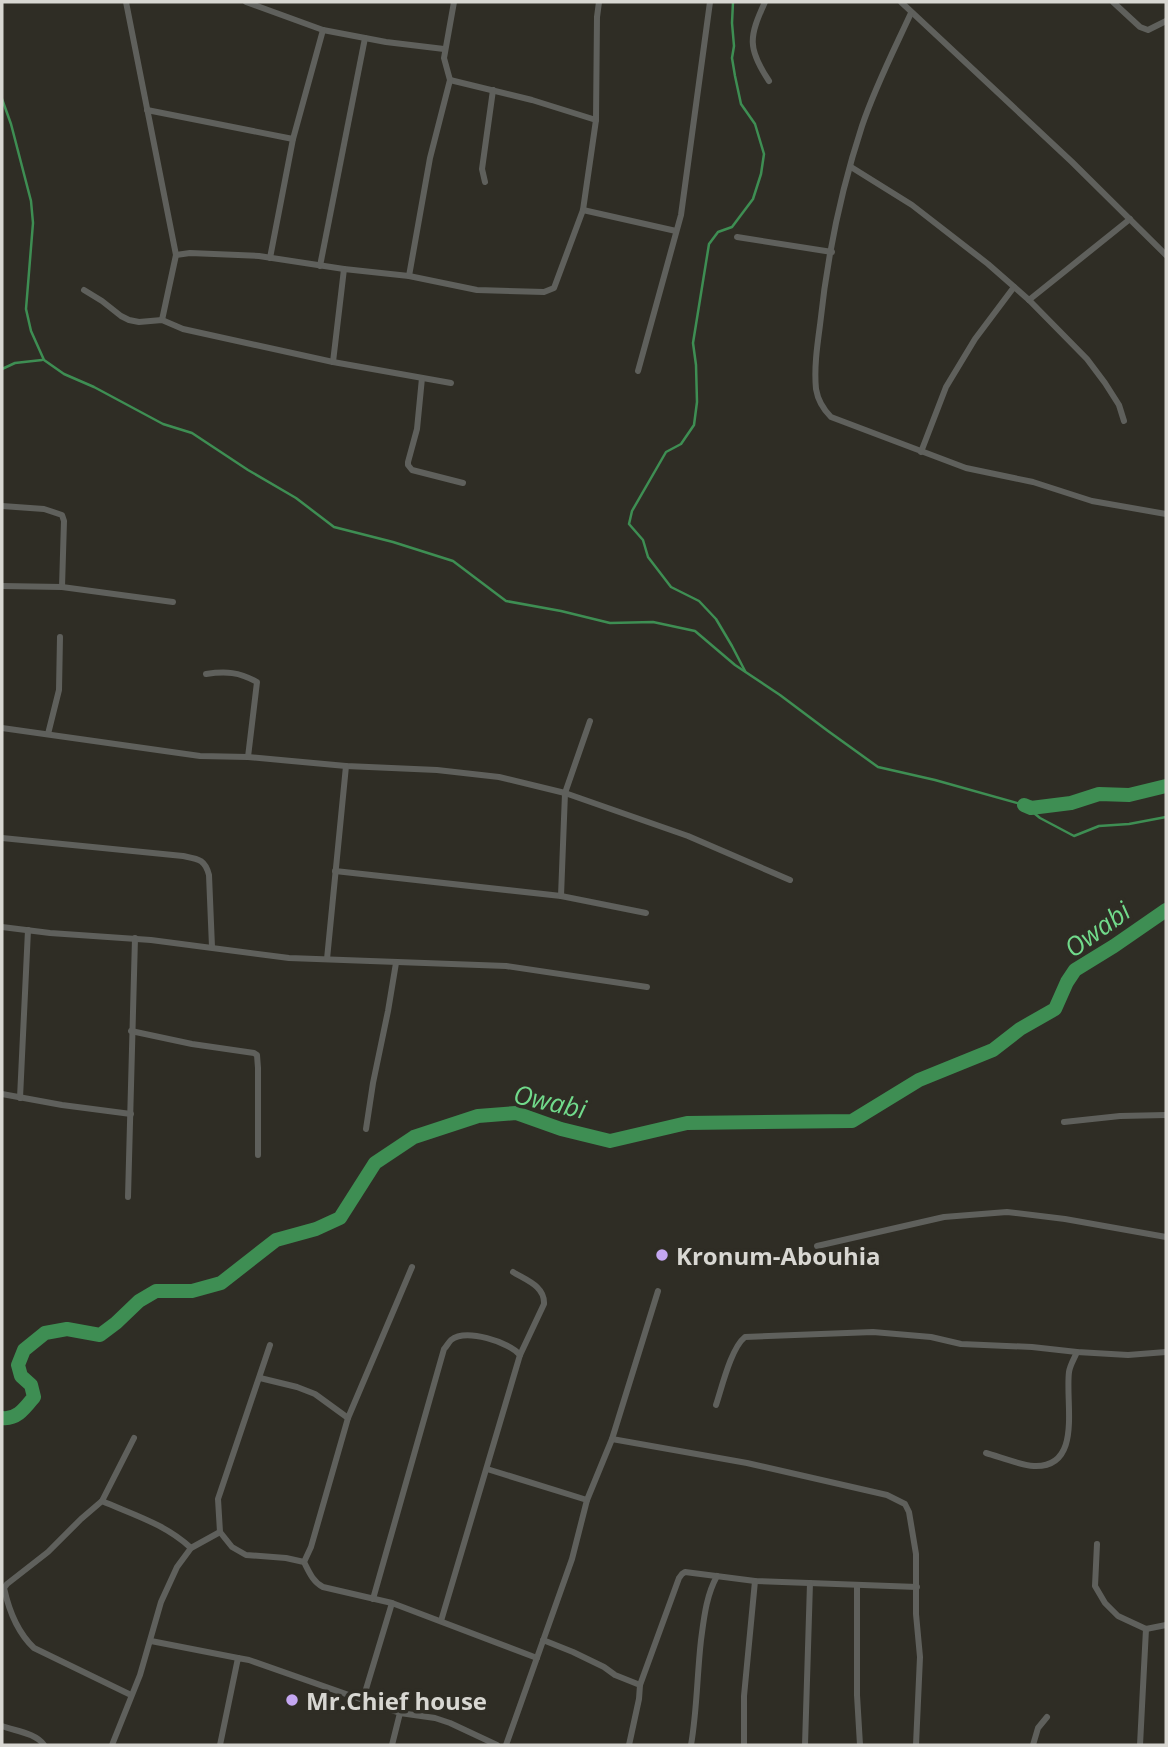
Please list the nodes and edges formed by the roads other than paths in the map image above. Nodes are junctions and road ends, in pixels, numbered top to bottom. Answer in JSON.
{"nodes":[{"id":1,"x":126,"y":2,"type":"edge"},
{"id":2,"x":246,"y":2,"type":"edge"},
{"id":3,"x":454,"y":2,"type":"edge"},
{"id":4,"x":599,"y":2,"type":"edge"},
{"id":5,"x":710,"y":2,"type":"edge"},
{"id":6,"x":765,"y":2,"type":"edge"},
{"id":7,"x":901,"y":2,"type":"edge"},
{"id":8,"x":1113,"y":2,"type":"edge"},
{"id":9,"x":911,"y":13,"type":"junction"},
{"id":10,"x":1166,"y":21,"type":"edge"},
{"id":11,"x":323,"y":30,"type":"junction"},
{"id":12,"x":365,"y":38,"type":"junction"},
{"id":13,"x":444,"y":49,"type":"junction"},
{"id":14,"x":450,"y":79,"type":"junction"},
{"id":15,"x":769,"y":81,"type":"dead end"},
{"id":16,"x":493,"y":90,"type":"junction"},
{"id":17,"x":147,"y":110,"type":"junction"},
{"id":18,"x":596,"y":120,"type":"junction"},
{"id":19,"x":293,"y":139,"type":"junction"},
{"id":20,"x":851,"y":167,"type":"junction"},
{"id":21,"x":485,"y":182,"type":"dead end"},
{"id":22,"x":583,"y":210,"type":"junction"},
{"id":23,"x":1130,"y":219,"type":"junction"},
{"id":24,"x":676,"y":231,"type":"junction"},
{"id":25,"x":737,"y":237,"type":"dead end"},
{"id":26,"x":832,"y":251,"type":"junction"},
{"id":27,"x":176,"y":255,"type":"junction"},
{"id":28,"x":1166,"y":255,"type":"edge"},
{"id":29,"x":271,"y":258,"type":"junction"},
{"id":30,"x":320,"y":266,"type":"junction"},
{"id":31,"x":344,"y":269,"type":"junction"},
{"id":32,"x":410,"y":275,"type":"junction"},
{"id":33,"x":1014,"y":287,"type":"junction"},
{"id":34,"x":84,"y":290,"type":"dead end"},
{"id":35,"x":1029,"y":300,"type":"junction"},
{"id":36,"x":162,"y":320,"type":"junction"},
{"id":37,"x":333,"y":362,"type":"junction"},
{"id":38,"x":638,"y":371,"type":"dead end"},
{"id":39,"x":422,"y":378,"type":"junction"},
{"id":40,"x":451,"y":383,"type":"dead end"},
{"id":41,"x":1124,"y":421,"type":"dead end"},
{"id":42,"x":921,"y":452,"type":"junction"},
{"id":43,"x":463,"y":483,"type":"dead end"},
{"id":44,"x":2,"y":506,"type":"edge"},
{"id":45,"x":1166,"y":514,"type":"edge"},
{"id":46,"x":2,"y":586,"type":"edge"},
{"id":47,"x":62,"y":587,"type":"junction"},
{"id":48,"x":173,"y":602,"type":"dead end"},
{"id":49,"x":60,"y":637,"type":"dead end"},
{"id":50,"x":206,"y":674,"type":"dead end"},
{"id":51,"x":590,"y":721,"type":"dead end"},
{"id":52,"x":2,"y":728,"type":"edge"},
{"id":53,"x":48,"y":734,"type":"junction"},
{"id":54,"x":248,"y":757,"type":"junction"},
{"id":55,"x":346,"y":766,"type":"junction"},
{"id":56,"x":565,"y":793,"type":"junction"},
{"id":57,"x":2,"y":838,"type":"edge"},
{"id":58,"x":335,"y":871,"type":"junction"},
{"id":59,"x":790,"y":880,"type":"dead end"},
{"id":60,"x":561,"y":896,"type":"junction"},
{"id":61,"x":646,"y":913,"type":"dead end"},
{"id":62,"x":2,"y":927,"type":"edge"},
{"id":63,"x":28,"y":930,"type":"junction"},
{"id":64,"x":135,"y":938,"type":"junction"},
{"id":65,"x":212,"y":947,"type":"junction"},
{"id":66,"x":327,"y":960,"type":"junction"},
{"id":67,"x":396,"y":963,"type":"junction"},
{"id":68,"x":647,"y":987,"type":"dead end"},
{"id":69,"x":131,"y":1031,"type":"junction"},
{"id":70,"x":2,"y":1094,"type":"edge"},
{"id":71,"x":20,"y":1098,"type":"junction"},
{"id":72,"x":131,"y":1114,"type":"junction"},
{"id":73,"x":1166,"y":1115,"type":"edge"},
{"id":74,"x":1063,"y":1122,"type":"dead end"},
{"id":75,"x":366,"y":1129,"type":"dead end"},
{"id":76,"x":258,"y":1155,"type":"dead end"},
{"id":77,"x":128,"y":1197,"type":"dead end"},
{"id":78,"x":1166,"y":1237,"type":"edge"},
{"id":79,"x":817,"y":1246,"type":"dead end"},
{"id":80,"x":412,"y":1267,"type":"dead end"},
{"id":81,"x":513,"y":1272,"type":"dead end"},
{"id":82,"x":658,"y":1291,"type":"dead end"},
{"id":83,"x":270,"y":1345,"type":"dead end"},
{"id":84,"x":1077,"y":1352,"type":"junction"},
{"id":85,"x":1166,"y":1352,"type":"edge"},
{"id":86,"x":520,"y":1354,"type":"junction"},
{"id":87,"x":260,"y":1378,"type":"junction"},
{"id":88,"x":716,"y":1405,"type":"dead end"},
{"id":89,"x":348,"y":1418,"type":"junction"},
{"id":90,"x":134,"y":1438,"type":"dead end"},
{"id":91,"x":612,"y":1439,"type":"junction"},
{"id":92,"x":986,"y":1453,"type":"dead end"},
{"id":93,"x":487,"y":1469,"type":"junction"},
{"id":94,"x":587,"y":1500,"type":"junction"},
{"id":95,"x":102,"y":1502,"type":"junction"},
{"id":96,"x":220,"y":1532,"type":"junction"},
{"id":97,"x":1097,"y":1544,"type":"dead end"},
{"id":98,"x":191,"y":1548,"type":"junction"},
{"id":99,"x":304,"y":1562,"type":"junction"},
{"id":100,"x":717,"y":1576,"type":"junction"},
{"id":101,"x":755,"y":1581,"type":"junction"},
{"id":102,"x":810,"y":1583,"type":"junction"},
{"id":103,"x":857,"y":1585,"type":"junction"},
{"id":104,"x":917,"y":1587,"type":"junction"},
{"id":105,"x":373,"y":1599,"type":"junction"},
{"id":106,"x":392,"y":1603,"type":"junction"},
{"id":107,"x":441,"y":1621,"type":"junction"},
{"id":108,"x":1166,"y":1625,"type":"edge"},
{"id":109,"x":1146,"y":1629,"type":"junction"},
{"id":110,"x":543,"y":1640,"type":"junction"},
{"id":111,"x":151,"y":1641,"type":"junction"},
{"id":112,"x":239,"y":1658,"type":"junction"},
{"id":113,"x":537,"y":1658,"type":"junction"},
{"id":114,"x":640,"y":1685,"type":"junction"},
{"id":115,"x":131,"y":1695,"type":"junction"},
{"id":116,"x":363,"y":1699,"type":"junction"},
{"id":117,"x":400,"y":1713,"type":"junction"},
{"id":118,"x":1047,"y":1717,"type":"dead end"},
{"id":119,"x":2,"y":1726,"type":"edge"},
{"id":120,"x":44,"y":1745,"type":"edge"},
{"id":121,"x":112,"y":1745,"type":"edge"},
{"id":122,"x":219,"y":1745,"type":"edge"},
{"id":123,"x":392,"y":1745,"type":"edge"},
{"id":124,"x":498,"y":1745,"type":"edge"},
{"id":125,"x":506,"y":1745,"type":"edge"},
{"id":126,"x":629,"y":1745,"type":"edge"},
{"id":127,"x":691,"y":1745,"type":"edge"},
{"id":128,"x":744,"y":1745,"type":"edge"},
{"id":129,"x":805,"y":1745,"type":"edge"},
{"id":130,"x":860,"y":1745,"type":"edge"},
{"id":131,"x":916,"y":1745,"type":"edge"},
{"id":132,"x":1033,"y":1745,"type":"edge"},
{"id":133,"x":1140,"y":1745,"type":"edge"}],
"edges":[{"from":1,"to":17,"type":"street"},
{"from":2,"to":11,"type":"street"},
{"from":3,"to":13,"type":"street"},
{"from":4,"to":18,"type":"street"},
{"from":5,"to":24,"type":"street"},
{"from":6,"to":15,"type":"street"},
{"from":7,"to":9,"type":"street"},
{"from":8,"to":10,"type":"street"},
{"from":9,"to":20,"type":"street"},
{"from":9,"to":23,"type":"street"},
{"from":11,"to":12,"type":"street"},
{"from":11,"to":19,"type":"street"},
{"from":12,"to":13,"type":"street"},
{"from":12,"to":30,"type":"street"},
{"from":13,"to":14,"type":"street"},
{"from":14,"to":16,"type":"street"},
{"from":14,"to":32,"type":"street"},
{"from":16,"to":18,"type":"street"},
{"from":16,"to":21,"type":"street"},
{"from":17,"to":19,"type":"street"},
{"from":17,"to":27,"type":"street"},
{"from":18,"to":22,"type":"street"},
{"from":19,"to":29,"type":"street"},
{"from":20,"to":26,"type":"street"},
{"from":20,"to":33,"type":"street"},
{"from":22,"to":24,"type":"street"},
{"from":22,"to":32,"type":"street"},
{"from":23,"to":28,"type":"street"},
{"from":23,"to":35,"type":"street"},
{"from":24,"to":38,"type":"street"},
{"from":25,"to":26,"type":"street"},
{"from":26,"to":42,"type":"street"},
{"from":27,"to":29,"type":"street"},
{"from":27,"to":36,"type":"street"},
{"from":29,"to":30,"type":"street"},
{"from":30,"to":31,"type":"street"},
{"from":31,"to":32,"type":"street"},
{"from":31,"to":37,"type":"street"},
{"from":33,"to":35,"type":"street"},
{"from":33,"to":42,"type":"street"},
{"from":34,"to":36,"type":"street"},
{"from":35,"to":41,"type":"street"},
{"from":36,"to":37,"type":"street"},
{"from":37,"to":39,"type":"street"},
{"from":39,"to":40,"type":"street"},
{"from":39,"to":43,"type":"street"},
{"from":42,"to":45,"type":"street"},
{"from":44,"to":47,"type":"street"},
{"from":46,"to":47,"type":"street"},
{"from":47,"to":48,"type":"street"},
{"from":49,"to":53,"type":"street"},
{"from":50,"to":54,"type":"street"},
{"from":51,"to":56,"type":"street"},
{"from":52,"to":53,"type":"street"},
{"from":53,"to":54,"type":"street"},
{"from":54,"to":55,"type":"street"},
{"from":55,"to":56,"type":"street"},
{"from":55,"to":58,"type":"street"},
{"from":56,"to":59,"type":"street"},
{"from":56,"to":60,"type":"street"},
{"from":57,"to":65,"type":"street"},
{"from":58,"to":60,"type":"street"},
{"from":58,"to":66,"type":"street"},
{"from":60,"to":61,"type":"street"},
{"from":62,"to":63,"type":"street"},
{"from":63,"to":64,"type":"street"},
{"from":63,"to":71,"type":"street"},
{"from":64,"to":65,"type":"street"},
{"from":64,"to":69,"type":"street"},
{"from":65,"to":66,"type":"street"},
{"from":66,"to":67,"type":"street"},
{"from":67,"to":68,"type":"street"},
{"from":67,"to":75,"type":"street"},
{"from":69,"to":72,"type":"street"},
{"from":69,"to":76,"type":"street"},
{"from":70,"to":71,"type":"street"},
{"from":71,"to":72,"type":"street"},
{"from":72,"to":77,"type":"street"},
{"from":73,"to":74,"type":"street"},
{"from":78,"to":79,"type":"street"},
{"from":80,"to":89,"type":"street"},
{"from":81,"to":86,"type":"street"},
{"from":82,"to":91,"type":"street"},
{"from":83,"to":87,"type":"street"},
{"from":84,"to":85,"type":"street"},
{"from":84,"to":88,"type":"street"},
{"from":84,"to":92,"type":"street"},
{"from":86,"to":93,"type":"street"},
{"from":86,"to":105,"type":"street"},
{"from":87,"to":89,"type":"street"},
{"from":87,"to":96,"type":"street"},
{"from":89,"to":99,"type":"street"},
{"from":90,"to":95,"type":"street"},
{"from":91,"to":94,"type":"street"},
{"from":91,"to":104,"type":"street"},
{"from":93,"to":94,"type":"street"},
{"from":93,"to":107,"type":"street"},
{"from":94,"to":110,"type":"street"},
{"from":95,"to":98,"type":"street"},
{"from":95,"to":115,"type":"street"},
{"from":96,"to":98,"type":"street"},
{"from":96,"to":99,"type":"street"},
{"from":97,"to":109,"type":"street"},
{"from":98,"to":111,"type":"street"},
{"from":99,"to":105,"type":"street"},
{"from":100,"to":101,"type":"street"},
{"from":100,"to":114,"type":"street"},
{"from":100,"to":127,"type":"street"},
{"from":101,"to":102,"type":"street"},
{"from":101,"to":128,"type":"street"},
{"from":102,"to":103,"type":"street"},
{"from":102,"to":129,"type":"street"},
{"from":103,"to":104,"type":"street"},
{"from":103,"to":130,"type":"street"},
{"from":104,"to":131,"type":"street"},
{"from":105,"to":106,"type":"street"},
{"from":106,"to":107,"type":"street"},
{"from":106,"to":116,"type":"street"},
{"from":107,"to":113,"type":"street"},
{"from":108,"to":109,"type":"street"},
{"from":109,"to":133,"type":"street"},
{"from":110,"to":113,"type":"street"},
{"from":110,"to":114,"type":"street"},
{"from":111,"to":112,"type":"street"},
{"from":111,"to":115,"type":"street"},
{"from":112,"to":116,"type":"street"},
{"from":112,"to":122,"type":"street"},
{"from":113,"to":125,"type":"street"},
{"from":114,"to":126,"type":"street"},
{"from":115,"to":121,"type":"street"},
{"from":116,"to":117,"type":"street"},
{"from":117,"to":123,"type":"street"},
{"from":117,"to":124,"type":"street"},
{"from":118,"to":132,"type":"street"},
{"from":119,"to":120,"type":"street"}]}
